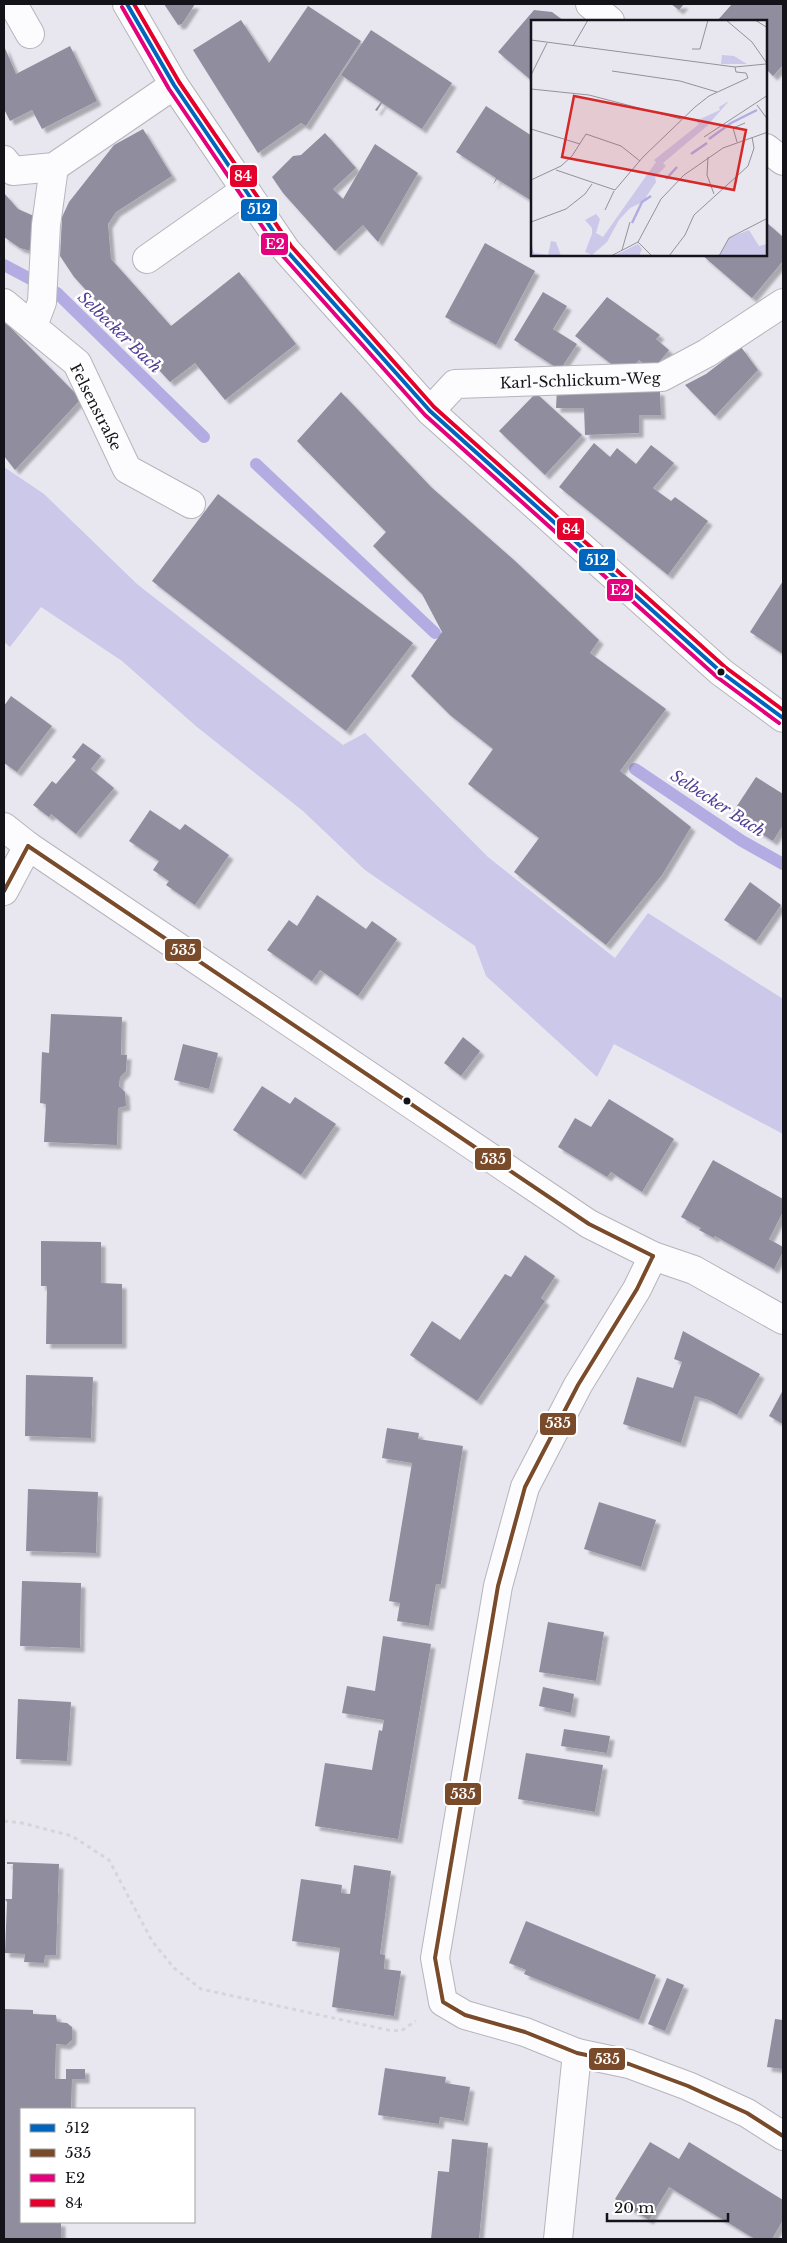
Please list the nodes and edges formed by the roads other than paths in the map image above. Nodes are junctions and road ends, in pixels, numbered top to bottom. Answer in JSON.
{"nodes":[{"id":1,"x":13,"y":4,"type":"edge"},
{"id":2,"x":127,"y":4,"type":"edge"},
{"id":3,"x":590,"y":4,"type":"edge"},
{"id":4,"x":609,"y":20,"type":"edge"},
{"id":5,"x":30,"y":34,"type":"dead end"},
{"id":6,"x":174,"y":84,"type":"junction"},
{"id":7,"x":767,"y":149,"type":"edge"},
{"id":8,"x":4,"y":160,"type":"edge"},
{"id":9,"x":783,"y":162,"type":"edge"},
{"id":10,"x":54,"y":167,"type":"junction"},
{"id":11,"x":244,"y":190,"type":"junction"},
{"id":12,"x":147,"y":259,"type":"dead end"},
{"id":13,"x":4,"y":303,"type":"edge"},
{"id":14,"x":783,"y":303,"type":"edge"},
{"id":15,"x":37,"y":314,"type":"junction"},
{"id":16,"x":430,"y":411,"type":"junction"},
{"id":17,"x":191,"y":504,"type":"dead end"},
{"id":18,"x":783,"y":718,"type":"edge"},
{"id":19,"x":4,"y":827,"type":"edge"},
{"id":20,"x":28,"y":846,"type":"junction"},
{"id":21,"x":4,"y":891,"type":"edge"},
{"id":22,"x":653,"y":1256,"type":"junction"},
{"id":23,"x":783,"y":1320,"type":"edge"},
{"id":24,"x":577,"y":2053,"type":"junction"},
{"id":25,"x":783,"y":2136,"type":"edge"},
{"id":26,"x":558,"y":2239,"type":"edge"}],
"edges":[{"from":1,"to":5,"type":"street"},
{"from":2,"to":6,"type":"street"},
{"from":3,"to":4,"type":"street"},
{"from":6,"to":10,"type":"street"},
{"from":6,"to":11,"type":"street"},
{"from":7,"to":9,"type":"street"},
{"from":8,"to":10,"type":"street"},
{"from":10,"to":15,"type":"street"},
{"from":11,"to":12,"type":"street"},
{"from":11,"to":16,"type":"street"},
{"from":13,"to":15,"type":"street","name":"Felsenstraße"},
{"from":14,"to":16,"type":"street","name":"Karl-Schlickum-Weg"},
{"from":15,"to":17,"type":"street","name":"Felsenstraße"},
{"from":16,"to":18,"type":"street"},
{"from":19,"to":20,"type":"street"},
{"from":20,"to":21,"type":"street"},
{"from":20,"to":22,"type":"street"},
{"from":22,"to":23,"type":"street"},
{"from":22,"to":24,"type":"street"},
{"from":24,"to":25,"type":"street"},
{"from":24,"to":26,"type":"street"}]}
